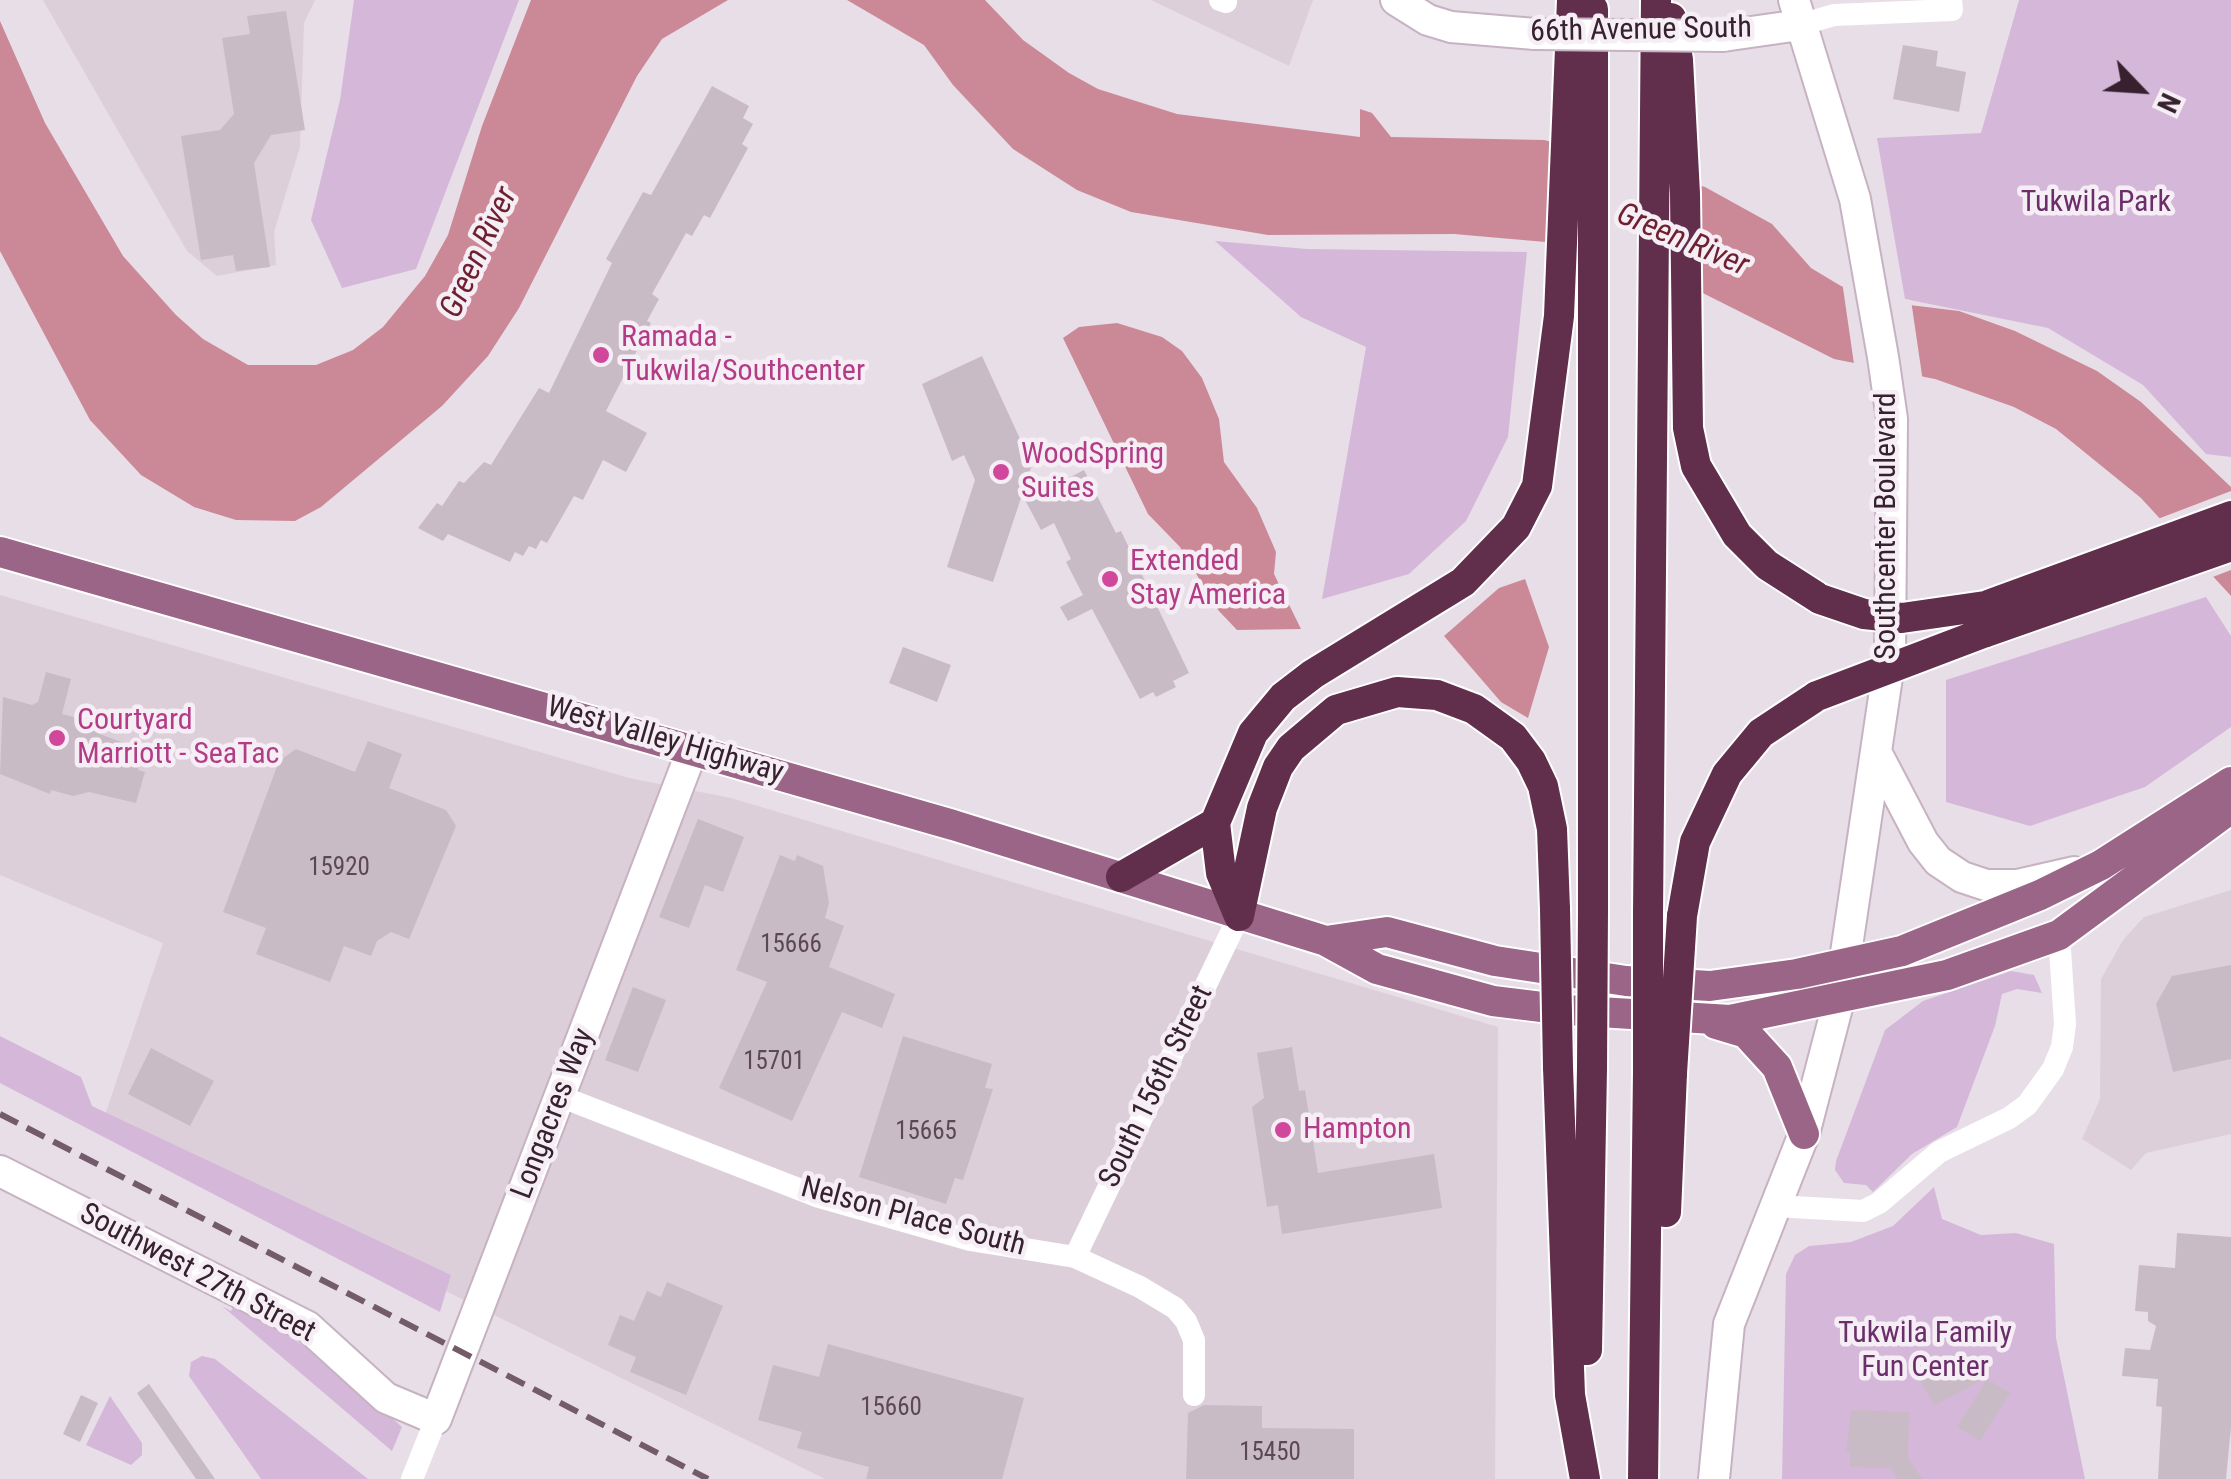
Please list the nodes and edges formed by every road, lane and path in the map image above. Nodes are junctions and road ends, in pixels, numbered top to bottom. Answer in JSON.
{"nodes":[{"id":1,"x":1396,"y":0,"type":"edge"},
{"id":2,"x":1572,"y":0,"type":"edge"},
{"id":3,"x":1593,"y":0,"type":"edge"},
{"id":4,"x":1656,"y":0,"type":"edge"},
{"id":5,"x":1668,"y":0,"type":"edge"},
{"id":6,"x":1951,"y":5,"type":"edge"},
{"id":7,"x":1797,"y":12,"type":"edge"},
{"id":8,"x":1581,"y":101,"type":"junction"},
{"id":9,"x":1669,"y":125,"type":"junction"},
{"id":10,"x":2231,"y":516,"type":"edge"},
{"id":11,"x":2231,"y":546,"type":"edge"},
{"id":12,"x":0,"y":552,"type":"edge"},
{"id":13,"x":1984,"y":620,"type":"junction"},
{"id":14,"x":693,"y":748,"type":"junction"},
{"id":15,"x":1877,"y":754,"type":"junction"},
{"id":16,"x":2231,"y":782,"type":"edge"},
{"id":17,"x":2231,"y":808,"type":"edge"},
{"id":18,"x":1215,"y":823,"type":"junction"},
{"id":19,"x":2101,"y":865,"type":"junction"},
{"id":20,"x":1120,"y":876,"type":"junction"},
{"id":21,"x":1239,"y":916,"type":"junction"},
{"id":22,"x":2060,"y":935,"type":"junction"},
{"id":23,"x":1326,"y":941,"type":"junction"},
{"id":24,"x":1846,"y":964,"type":"junction"},
{"id":25,"x":1839,"y":1000,"type":"junction"},
{"id":26,"x":1704,"y":1020,"type":"junction"},
{"id":27,"x":1660,"y":1072,"type":"junction"},
{"id":28,"x":562,"y":1097,"type":"junction"},
{"id":29,"x":1804,"y":1134,"type":"junction"},
{"id":30,"x":0,"y":1170,"type":"edge"},
{"id":31,"x":1775,"y":1206,"type":"junction"},
{"id":32,"x":1075,"y":1257,"type":"junction"},
{"id":33,"x":1194,"y":1395,"type":"dead end"},
{"id":34,"x":436,"y":1419,"type":"junction"},
{"id":35,"x":412,"y":1479,"type":"edge"},
{"id":36,"x":1585,"y":1479,"type":"edge"},
{"id":37,"x":1644,"y":1479,"type":"edge"},
{"id":38,"x":1714,"y":1479,"type":"edge"}],
"edges":[{"from":1,"to":7,"type":"main road","name":"66th Avenue South","bridge":true},
{"from":2,"to":8,"type":"highway"},
{"from":3,"to":8,"type":"highway"},
{"from":4,"to":9,"type":"highway"},
{"from":5,"to":9,"type":"highway"},
{"from":6,"to":7,"type":"street","name":"66th Avenue South"},
{"from":7,"to":15,"type":"main road","name":"Southcenter Boulevard"},
{"from":8,"to":18,"type":"highway"},
{"from":8,"to":36,"type":"highway","bridge":true},
{"from":9,"to":13,"type":"highway","bridge":true},
{"from":9,"to":27,"type":"highway","bridge":true},
{"from":10,"to":13,"type":"highway"},
{"from":11,"to":13,"type":"highway"},
{"from":12,"to":14,"type":"main road","name":"West Valley Highway"},
{"from":13,"to":27,"type":"highway","bridge":true},
{"from":14,"to":20,"type":"main road","name":"West Valley Highway"},
{"from":14,"to":28,"type":"main road","name":"Longacres Way"},
{"from":15,"to":19,"type":"main road"},
{"from":15,"to":24,"type":"main road","name":"Southcenter Boulevard"},
{"from":16,"to":19,"type":"main road","name":"West Valley Highway"},
{"from":17,"to":22,"type":"main road"},
{"from":18,"to":20,"type":"highway"},
{"from":18,"to":21,"type":"highway"},
{"from":19,"to":24,"type":"main road","name":"West Valley Highway"},
{"from":20,"to":21,"type":"main road","name":"West Valley Highway"},
{"from":21,"to":23,"type":"main road","name":"West Valley Highway"},
{"from":21,"to":32,"type":"street","name":"South 156th Street"},
{"from":21,"to":36,"type":"highway","bridge":true},
{"from":22,"to":25,"type":"main road"},
{"from":22,"to":31,"type":"street"},
{"from":23,"to":24,"type":"main road","name":"West Valley Highway"},
{"from":23,"to":26,"type":"main road","name":"West Valley Highway"},
{"from":24,"to":25,"type":"main road","name":"Southcenter Boulevard"},
{"from":25,"to":26,"type":"main road"},
{"from":25,"to":29,"type":"main road","name":"Southcenter Boulevard"},
{"from":26,"to":29,"type":"main road"},
{"from":27,"to":37,"type":"highway"},
{"from":28,"to":32,"type":"street","name":"Nelson Place South"},
{"from":28,"to":34,"type":"main road","name":"Longacres Way"},
{"from":29,"to":31,"type":"main road","name":"Southcenter Boulevard"},
{"from":30,"to":34,"type":"main road","name":"Southwest 27th Street"},
{"from":31,"to":38,"type":"main road","name":"Southcenter Boulevard"},
{"from":32,"to":33,"type":"street","name":"Nelson Place South"},
{"from":34,"to":35,"type":"street","name":"Longacres Way"}]}
